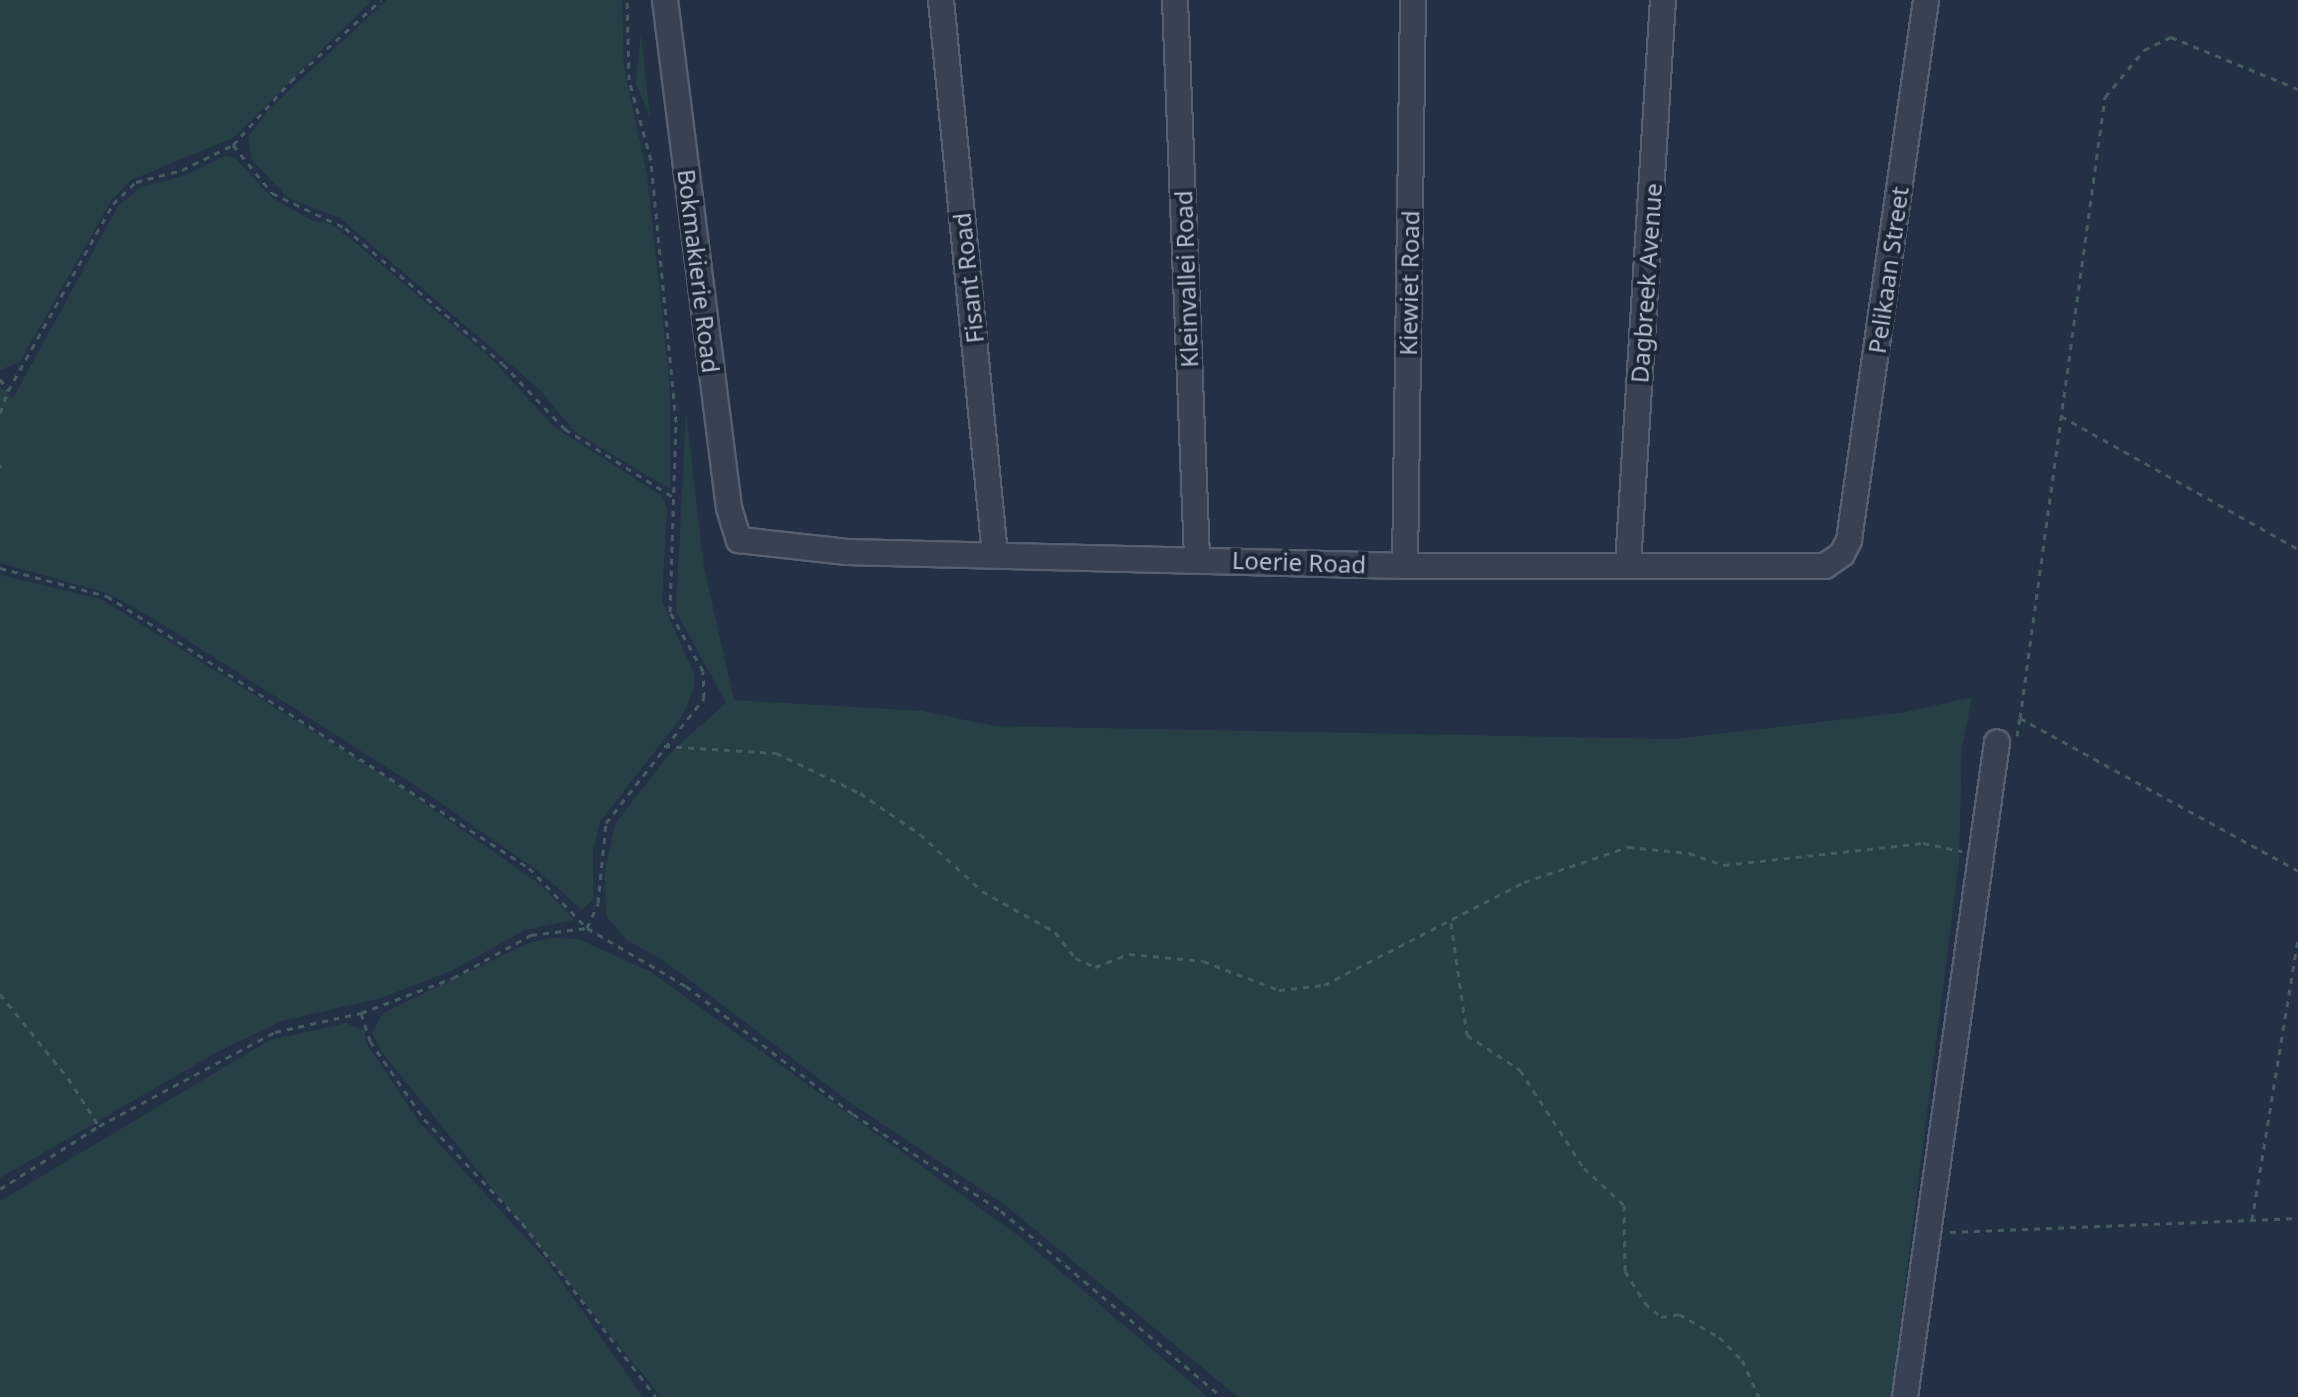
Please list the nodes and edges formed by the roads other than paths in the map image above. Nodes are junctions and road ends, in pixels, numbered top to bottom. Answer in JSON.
{"nodes":[{"id":1,"x":665,"y":0,"type":"edge"},
{"id":2,"x":941,"y":0,"type":"edge"},
{"id":3,"x":1175,"y":0,"type":"edge"},
{"id":4,"x":1413,"y":0,"type":"edge"},
{"id":5,"x":1663,"y":0,"type":"edge"},
{"id":6,"x":1926,"y":0,"type":"edge"},
{"id":7,"x":739,"y":540,"type":"joint"},
{"id":8,"x":1849,"y":540,"type":"joint"},
{"id":9,"x":995,"y":555,"type":"junction"},
{"id":10,"x":1197,"y":558,"type":"junction"},
{"id":11,"x":1628,"y":565,"type":"junction"},
{"id":12,"x":1405,"y":566,"type":"junction"},
{"id":13,"x":2006,"y":745,"type":"road end"},
{"id":14,"x":1905,"y":1397,"type":"edge"}],
"edges":[{"from":1,"to":7,"type":"street","name":"Bokmakierie Road"},
{"from":2,"to":9,"type":"street","name":"Fisant Road"},
{"from":3,"to":10,"type":"street","name":"Kleinvallei Road"},
{"from":4,"to":12,"type":"street","name":"Kiewiet Road"},
{"from":5,"to":11,"type":"street","name":"Dagbreek Avenue"},
{"from":6,"to":8,"type":"street","name":"Pelikaan Street"},
{"from":7,"to":9,"type":"street","name":"Loerie Road"},
{"from":8,"to":11,"type":"street","name":"Loerie Road"},
{"from":9,"to":10,"type":"street","name":"Loerie Road"},
{"from":10,"to":12,"type":"street","name":"Loerie Road"},
{"from":11,"to":12,"type":"street","name":"Loerie Road"},
{"from":13,"to":14,"type":"street"}]}
